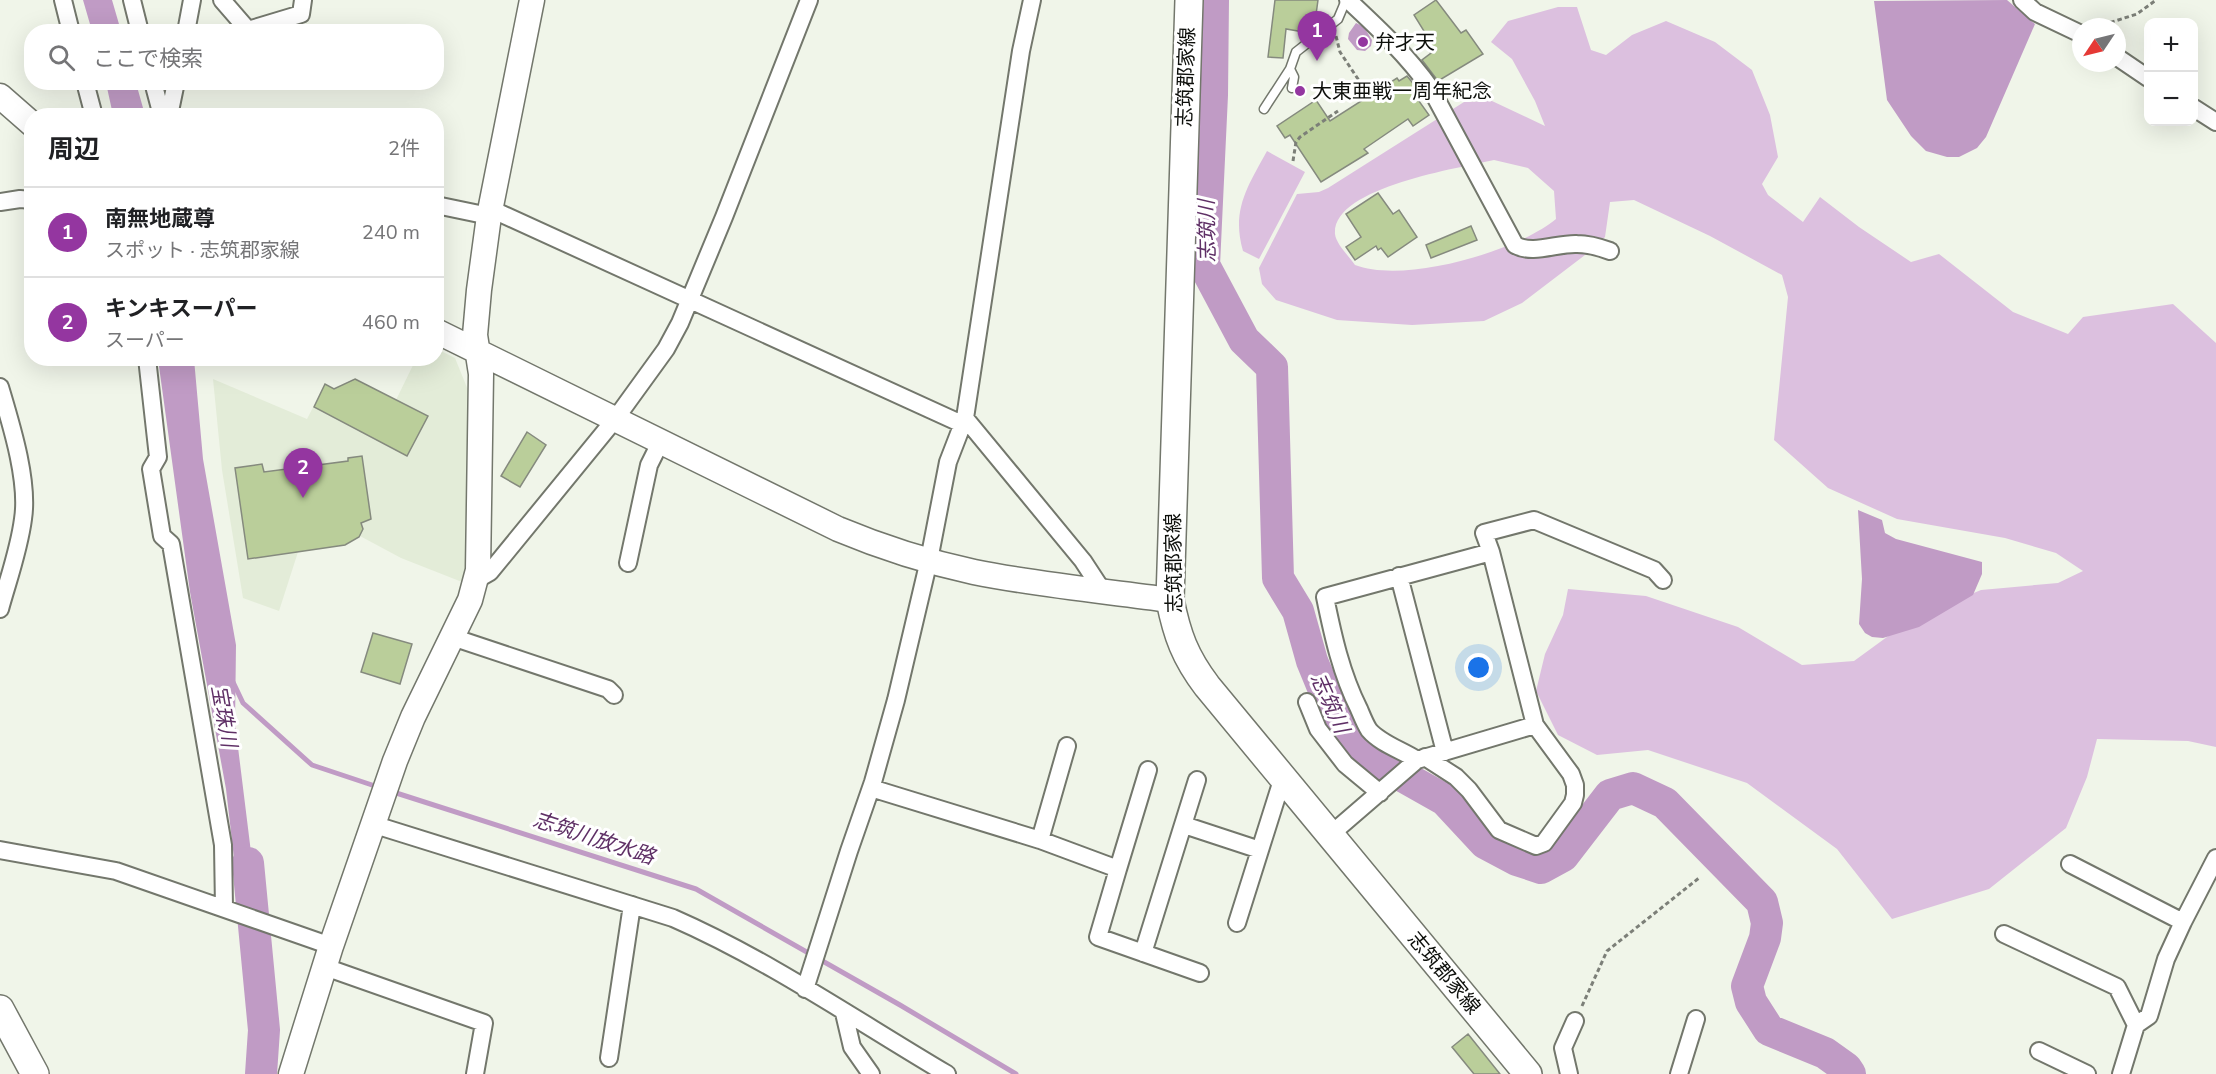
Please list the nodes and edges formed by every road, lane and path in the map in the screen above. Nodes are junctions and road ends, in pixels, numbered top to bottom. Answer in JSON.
{"nodes":[{"id":1,"x":63,"y":0,"type":"edge"},
{"id":2,"x":132,"y":0,"type":"edge"},
{"id":3,"x":192,"y":0,"type":"edge"},
{"id":4,"x":222,"y":0,"type":"edge"},
{"id":5,"x":303,"y":0,"type":"edge"},
{"id":6,"x":532,"y":0,"type":"edge"},
{"id":7,"x":809,"y":0,"type":"edge"},
{"id":8,"x":1032,"y":0,"type":"edge"},
{"id":9,"x":1189,"y":0,"type":"edge"},
{"id":10,"x":1347,"y":0,"type":"edge"},
{"id":11,"x":2022,"y":0,"type":"edge"},
{"id":12,"x":2156,"y":0,"type":"edge"},
{"id":13,"x":2125,"y":18,"type":"edge"},
{"id":14,"x":1338,"y":19,"type":"junction"},
{"id":15,"x":69,"y":24,"type":"edge"},
{"id":16,"x":138,"y":24,"type":"edge"},
{"id":17,"x":188,"y":24,"type":"edge"},
{"id":18,"x":243,"y":24,"type":"edge"},
{"id":19,"x":268,"y":24,"type":"edge"},
{"id":20,"x":2072,"y":30,"type":"edge"},
{"id":21,"x":2126,"y":63,"type":"edge"},
{"id":22,"x":1290,"y":69,"type":"junction"},
{"id":23,"x":2144,"y":75,"type":"edge"},
{"id":24,"x":1292,"y":88,"type":"dead end"},
{"id":25,"x":87,"y":90,"type":"edge"},
{"id":26,"x":155,"y":90,"type":"edge"},
{"id":27,"x":174,"y":90,"type":"edge"},
{"id":28,"x":1368,"y":94,"type":"dead end"},
{"id":29,"x":0,"y":96,"type":"edge"},
{"id":30,"x":92,"y":108,"type":"edge"},
{"id":31,"x":160,"y":108,"type":"edge"},
{"id":32,"x":171,"y":108,"type":"edge"},
{"id":33,"x":1264,"y":109,"type":"dead end"},
{"id":34,"x":1338,"y":111,"type":"dead end"},
{"id":35,"x":2198,"y":111,"type":"edge"},
{"id":36,"x":24,"y":117,"type":"edge"},
{"id":37,"x":2216,"y":122,"type":"edge"},
{"id":38,"x":1293,"y":161,"type":"dead end"},
{"id":39,"x":24,"y":199,"type":"edge"},
{"id":40,"x":0,"y":202,"type":"edge"},
{"id":41,"x":444,"y":206,"type":"edge"},
{"id":42,"x":490,"y":213,"type":"junction"},
{"id":43,"x":1610,"y":251,"type":"dead end"},
{"id":44,"x":690,"y":300,"type":"junction"},
{"id":45,"x":444,"y":335,"type":"edge"},
{"id":46,"x":477,"y":351,"type":"junction"},
{"id":47,"x":148,"y":366,"type":"edge"},
{"id":48,"x":0,"y":387,"type":"edge"},
{"id":49,"x":616,"y":418,"type":"junction"},
{"id":50,"x":963,"y":421,"type":"junction"},
{"id":51,"x":661,"y":441,"type":"junction"},
{"id":52,"x":1491,"y":552,"type":"junction"},
{"id":53,"x":929,"y":560,"type":"junction"},
{"id":54,"x":628,"y":563,"type":"dead end"},
{"id":55,"x":1399,"y":576,"type":"junction"},
{"id":56,"x":476,"y":580,"type":"junction"},
{"id":57,"x":1663,"y":580,"type":"dead end"},
{"id":58,"x":1102,"y":590,"type":"junction"},
{"id":59,"x":1170,"y":600,"type":"junction"},
{"id":60,"x":0,"y":609,"type":"edge"},
{"id":61,"x":452,"y":638,"type":"junction"},
{"id":62,"x":614,"y":695,"type":"dead end"},
{"id":63,"x":1307,"y":702,"type":"dead end"},
{"id":64,"x":1535,"y":725,"type":"junction"},
{"id":65,"x":1067,"y":746,"type":"dead end"},
{"id":66,"x":1445,"y":752,"type":"junction"},
{"id":67,"x":1417,"y":761,"type":"junction"},
{"id":68,"x":1148,"y":770,"type":"dead end"},
{"id":69,"x":1283,"y":777,"type":"junction"},
{"id":70,"x":1197,"y":780,"type":"dead end"},
{"id":71,"x":871,"y":789,"type":"junction"},
{"id":72,"x":1385,"y":789,"type":"junction"},
{"id":73,"x":373,"y":820,"type":"junction"},
{"id":74,"x":1184,"y":825,"type":"junction"},
{"id":75,"x":1330,"y":835,"type":"junction"},
{"id":76,"x":1040,"y":840,"type":"junction"},
{"id":77,"x":0,"y":850,"type":"edge"},
{"id":78,"x":1260,"y":850,"type":"junction"},
{"id":79,"x":2216,"y":858,"type":"edge"},
{"id":80,"x":2070,"y":864,"type":"dead end"},
{"id":81,"x":1118,"y":869,"type":"junction"},
{"id":82,"x":1698,"y":878,"type":"dead end"},
{"id":83,"x":632,"y":905,"type":"junction"},
{"id":84,"x":229,"y":909,"type":"junction"},
{"id":85,"x":2183,"y":922,"type":"junction"},
{"id":86,"x":1237,"y":923,"type":"dead end"},
{"id":87,"x":2004,"y":934,"type":"dead end"},
{"id":88,"x":1143,"y":953,"type":"junction"},
{"id":89,"x":328,"y":956,"type":"junction"},
{"id":90,"x":1200,"y":973,"type":"dead end"},
{"id":91,"x":805,"y":989,"type":"junction"},
{"id":92,"x":0,"y":1009,"type":"edge"},
{"id":93,"x":844,"y":1013,"type":"junction"},
{"id":94,"x":1696,"y":1019,"type":"dead end"},
{"id":95,"x":1575,"y":1021,"type":"joint"},
{"id":96,"x":2136,"y":1025,"type":"junction"},
{"id":97,"x":2039,"y":1051,"type":"dead end"},
{"id":98,"x":609,"y":1058,"type":"dead end"},
{"id":99,"x":35,"y":1074,"type":"edge"},
{"id":100,"x":291,"y":1074,"type":"edge"},
{"id":101,"x":475,"y":1074,"type":"edge"},
{"id":102,"x":871,"y":1074,"type":"edge"},
{"id":103,"x":948,"y":1074,"type":"edge"},
{"id":104,"x":1528,"y":1074,"type":"edge"},
{"id":105,"x":1569,"y":1074,"type":"edge"},
{"id":106,"x":1679,"y":1074,"type":"edge"},
{"id":107,"x":2087,"y":1074,"type":"edge"},
{"id":108,"x":2121,"y":1074,"type":"edge"}],
"edges":[{"from":1,"to":15,"type":"street"},
{"from":2,"to":16,"type":"street"},
{"from":3,"to":17,"type":"street"},
{"from":4,"to":18,"type":"street"},
{"from":5,"to":19,"type":"street"},
{"from":6,"to":42,"type":"street"},
{"from":7,"to":44,"type":"street"},
{"from":8,"to":50,"type":"street"},
{"from":9,"to":59,"type":"main road","name":"志筑郡家線"},
{"from":10,"to":14,"type":"lane"},
{"from":10,"to":43,"type":"street"},
{"from":11,"to":20,"type":"street"},
{"from":12,"to":13,"type":"path"},
{"from":14,"to":22,"type":"lane"},
{"from":14,"to":28,"type":"path"},
{"from":21,"to":23,"type":"street"},
{"from":22,"to":24,"type":"lane"},
{"from":22,"to":33,"type":"lane"},
{"from":25,"to":30,"type":"street"},
{"from":26,"to":31,"type":"street"},
{"from":27,"to":32,"type":"street"},
{"from":29,"to":36,"type":"street"},
{"from":34,"to":38,"type":"path"},
{"from":35,"to":37,"type":"street"},
{"from":39,"to":40,"type":"street"},
{"from":41,"to":42,"type":"street"},
{"from":42,"to":44,"type":"street"},
{"from":42,"to":46,"type":"street"},
{"from":44,"to":49,"type":"street"},
{"from":44,"to":50,"type":"street"},
{"from":45,"to":46,"type":"street"},
{"from":46,"to":49,"type":"street"},
{"from":46,"to":56,"type":"street"},
{"from":47,"to":84,"type":"street"},
{"from":48,"to":60,"type":"street"},
{"from":49,"to":51,"type":"street"},
{"from":49,"to":56,"type":"street"},
{"from":50,"to":53,"type":"street"},
{"from":50,"to":58,"type":"street"},
{"from":51,"to":53,"type":"street"},
{"from":51,"to":54,"type":"street"},
{"from":52,"to":55,"type":"street"},
{"from":52,"to":57,"type":"street"},
{"from":52,"to":64,"type":"street"},
{"from":53,"to":58,"type":"street"},
{"from":53,"to":71,"type":"street"},
{"from":55,"to":66,"type":"street"},
{"from":55,"to":67,"type":"street"},
{"from":56,"to":61,"type":"street"},
{"from":58,"to":59,"type":"street"},
{"from":59,"to":69,"type":"main road","name":"志筑郡家線"},
{"from":61,"to":62,"type":"street"},
{"from":61,"to":73,"type":"street"},
{"from":63,"to":72,"type":"street"},
{"from":64,"to":66,"type":"street"},
{"from":64,"to":67,"type":"street"},
{"from":65,"to":76,"type":"street"},
{"from":66,"to":67,"type":"street"},
{"from":67,"to":72,"type":"street"},
{"from":68,"to":81,"type":"street"},
{"from":69,"to":75,"type":"main road","name":"志筑郡家線"},
{"from":69,"to":78,"type":"street"},
{"from":70,"to":74,"type":"street"},
{"from":71,"to":76,"type":"street"},
{"from":71,"to":91,"type":"street"},
{"from":72,"to":75,"type":"street"},
{"from":73,"to":83,"type":"street"},
{"from":73,"to":89,"type":"street"},
{"from":74,"to":78,"type":"street"},
{"from":74,"to":88,"type":"street"},
{"from":75,"to":104,"type":"main road","name":"志筑郡家線"},
{"from":76,"to":81,"type":"street"},
{"from":77,"to":84,"type":"street"},
{"from":78,"to":86,"type":"street"},
{"from":79,"to":85,"type":"street"},
{"from":80,"to":85,"type":"street"},
{"from":81,"to":88,"type":"street"},
{"from":82,"to":95,"type":"path"},
{"from":83,"to":91,"type":"street"},
{"from":83,"to":98,"type":"street"},
{"from":84,"to":89,"type":"street"},
{"from":85,"to":96,"type":"street"},
{"from":87,"to":96,"type":"street"},
{"from":88,"to":90,"type":"street"},
{"from":89,"to":100,"type":"street"},
{"from":89,"to":101,"type":"street"},
{"from":91,"to":93,"type":"street"},
{"from":92,"to":99,"type":"main road"},
{"from":93,"to":102,"type":"street"},
{"from":93,"to":103,"type":"street"},
{"from":94,"to":106,"type":"street"},
{"from":95,"to":105,"type":"street"},
{"from":96,"to":108,"type":"street"},
{"from":97,"to":107,"type":"street"}]}
